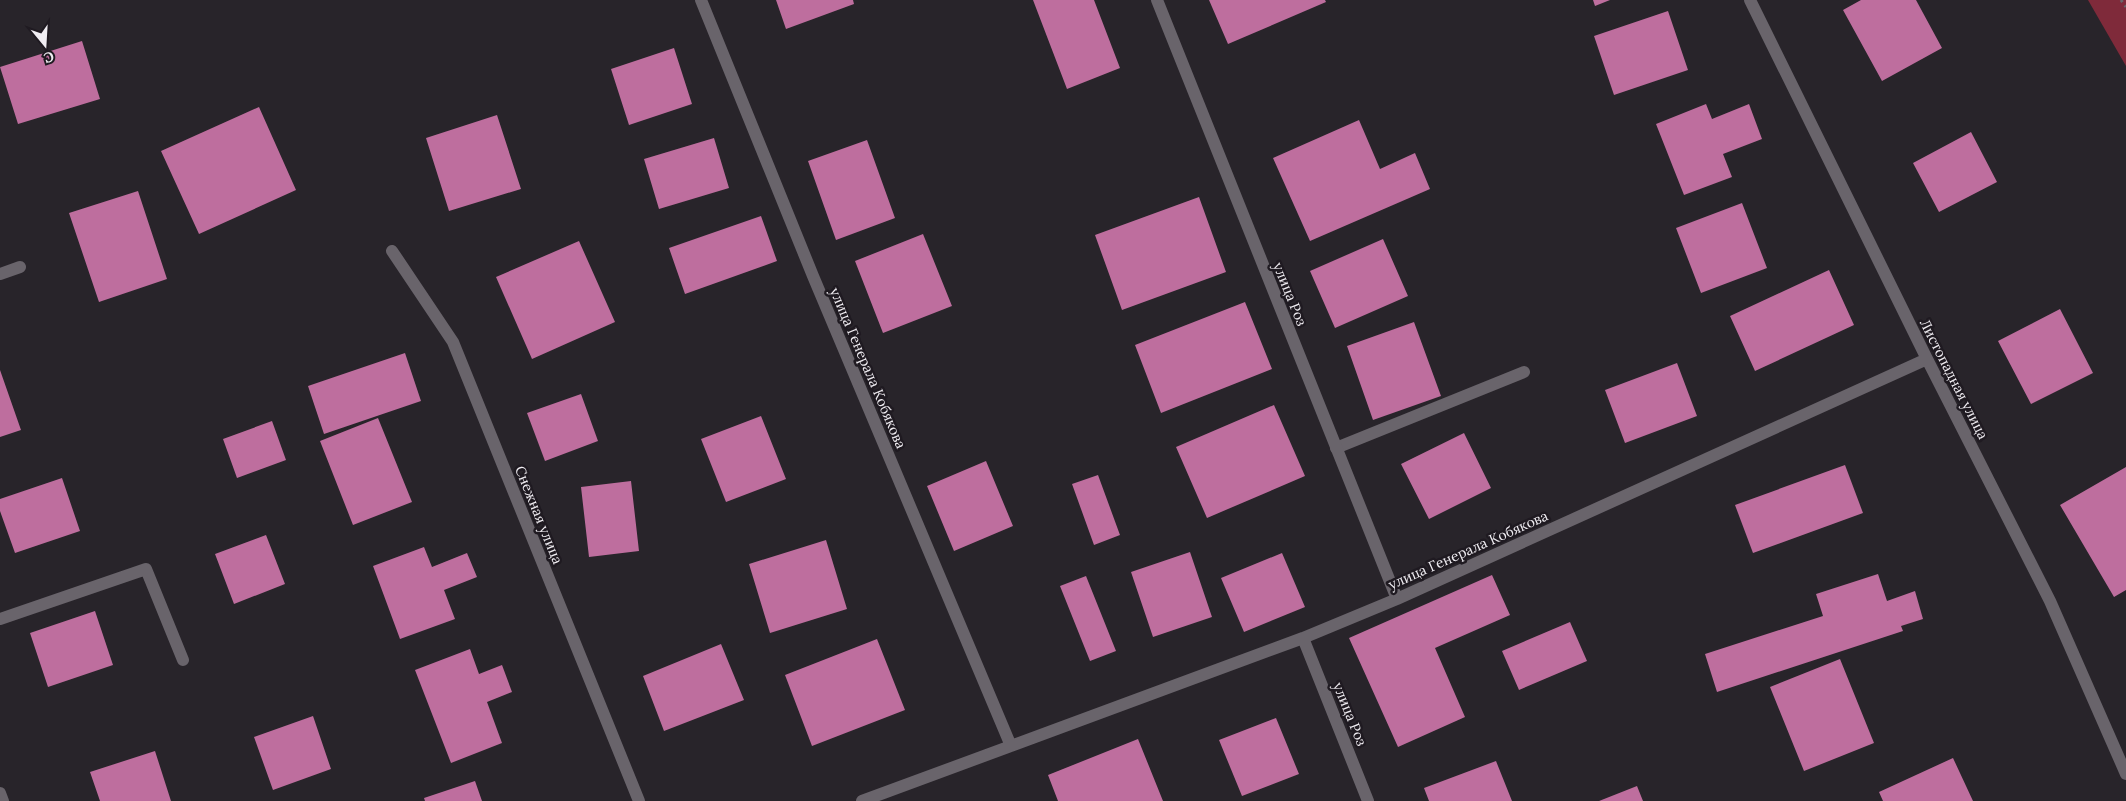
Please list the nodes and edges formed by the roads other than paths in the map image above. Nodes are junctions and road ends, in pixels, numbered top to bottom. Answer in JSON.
{"nodes":[{"id":1,"x":701,"y":0,"type":"edge"},
{"id":2,"x":1157,"y":0,"type":"edge"},
{"id":3,"x":1750,"y":0,"type":"edge"},
{"id":4,"x":392,"y":251,"type":"dead end"},
{"id":5,"x":20,"y":267,"type":"dead end"},
{"id":6,"x":0,"y":274,"type":"edge"},
{"id":7,"x":1927,"y":359,"type":"junction"},
{"id":8,"x":1524,"y":372,"type":"dead end"},
{"id":9,"x":1336,"y":448,"type":"junction"},
{"id":10,"x":1396,"y":599,"type":"junction"},
{"id":11,"x":0,"y":619,"type":"edge"},
{"id":12,"x":1304,"y":638,"type":"junction"},
{"id":13,"x":182,"y":660,"type":"dead end"},
{"id":14,"x":1011,"y":746,"type":"junction"},
{"id":15,"x":2126,"y":774,"type":"edge"},
{"id":16,"x":0,"y":793,"type":"edge"},
{"id":17,"x":3,"y":801,"type":"edge"},
{"id":18,"x":639,"y":801,"type":"edge"},
{"id":19,"x":862,"y":801,"type":"edge"},
{"id":20,"x":1368,"y":801,"type":"edge"}],
"edges":[{"from":1,"to":14,"type":"street","name":"улица Генерала Кобякова"},
{"from":2,"to":9,"type":"street","name":"улица Роз"},
{"from":3,"to":7,"type":"street","name":"Листопадная улица"},
{"from":4,"to":18,"type":"street","name":"Снежная улица"},
{"from":5,"to":6,"type":"street"},
{"from":7,"to":10,"type":"street","name":"улица Генерала Кобякова"},
{"from":7,"to":15,"type":"street","name":"Листопадная улица"},
{"from":8,"to":9,"type":"street"},
{"from":9,"to":10,"type":"street","name":"улица Роз"},
{"from":10,"to":12,"type":"street","name":"улица Генерала Кобякова"},
{"from":11,"to":13,"type":"street"},
{"from":12,"to":14,"type":"street","name":"улица Генерала Кобякова"},
{"from":12,"to":20,"type":"street","name":"улица Роз"},
{"from":14,"to":19,"type":"street","name":"улица Генерала Кобякова"},
{"from":16,"to":17,"type":"street"}]}
